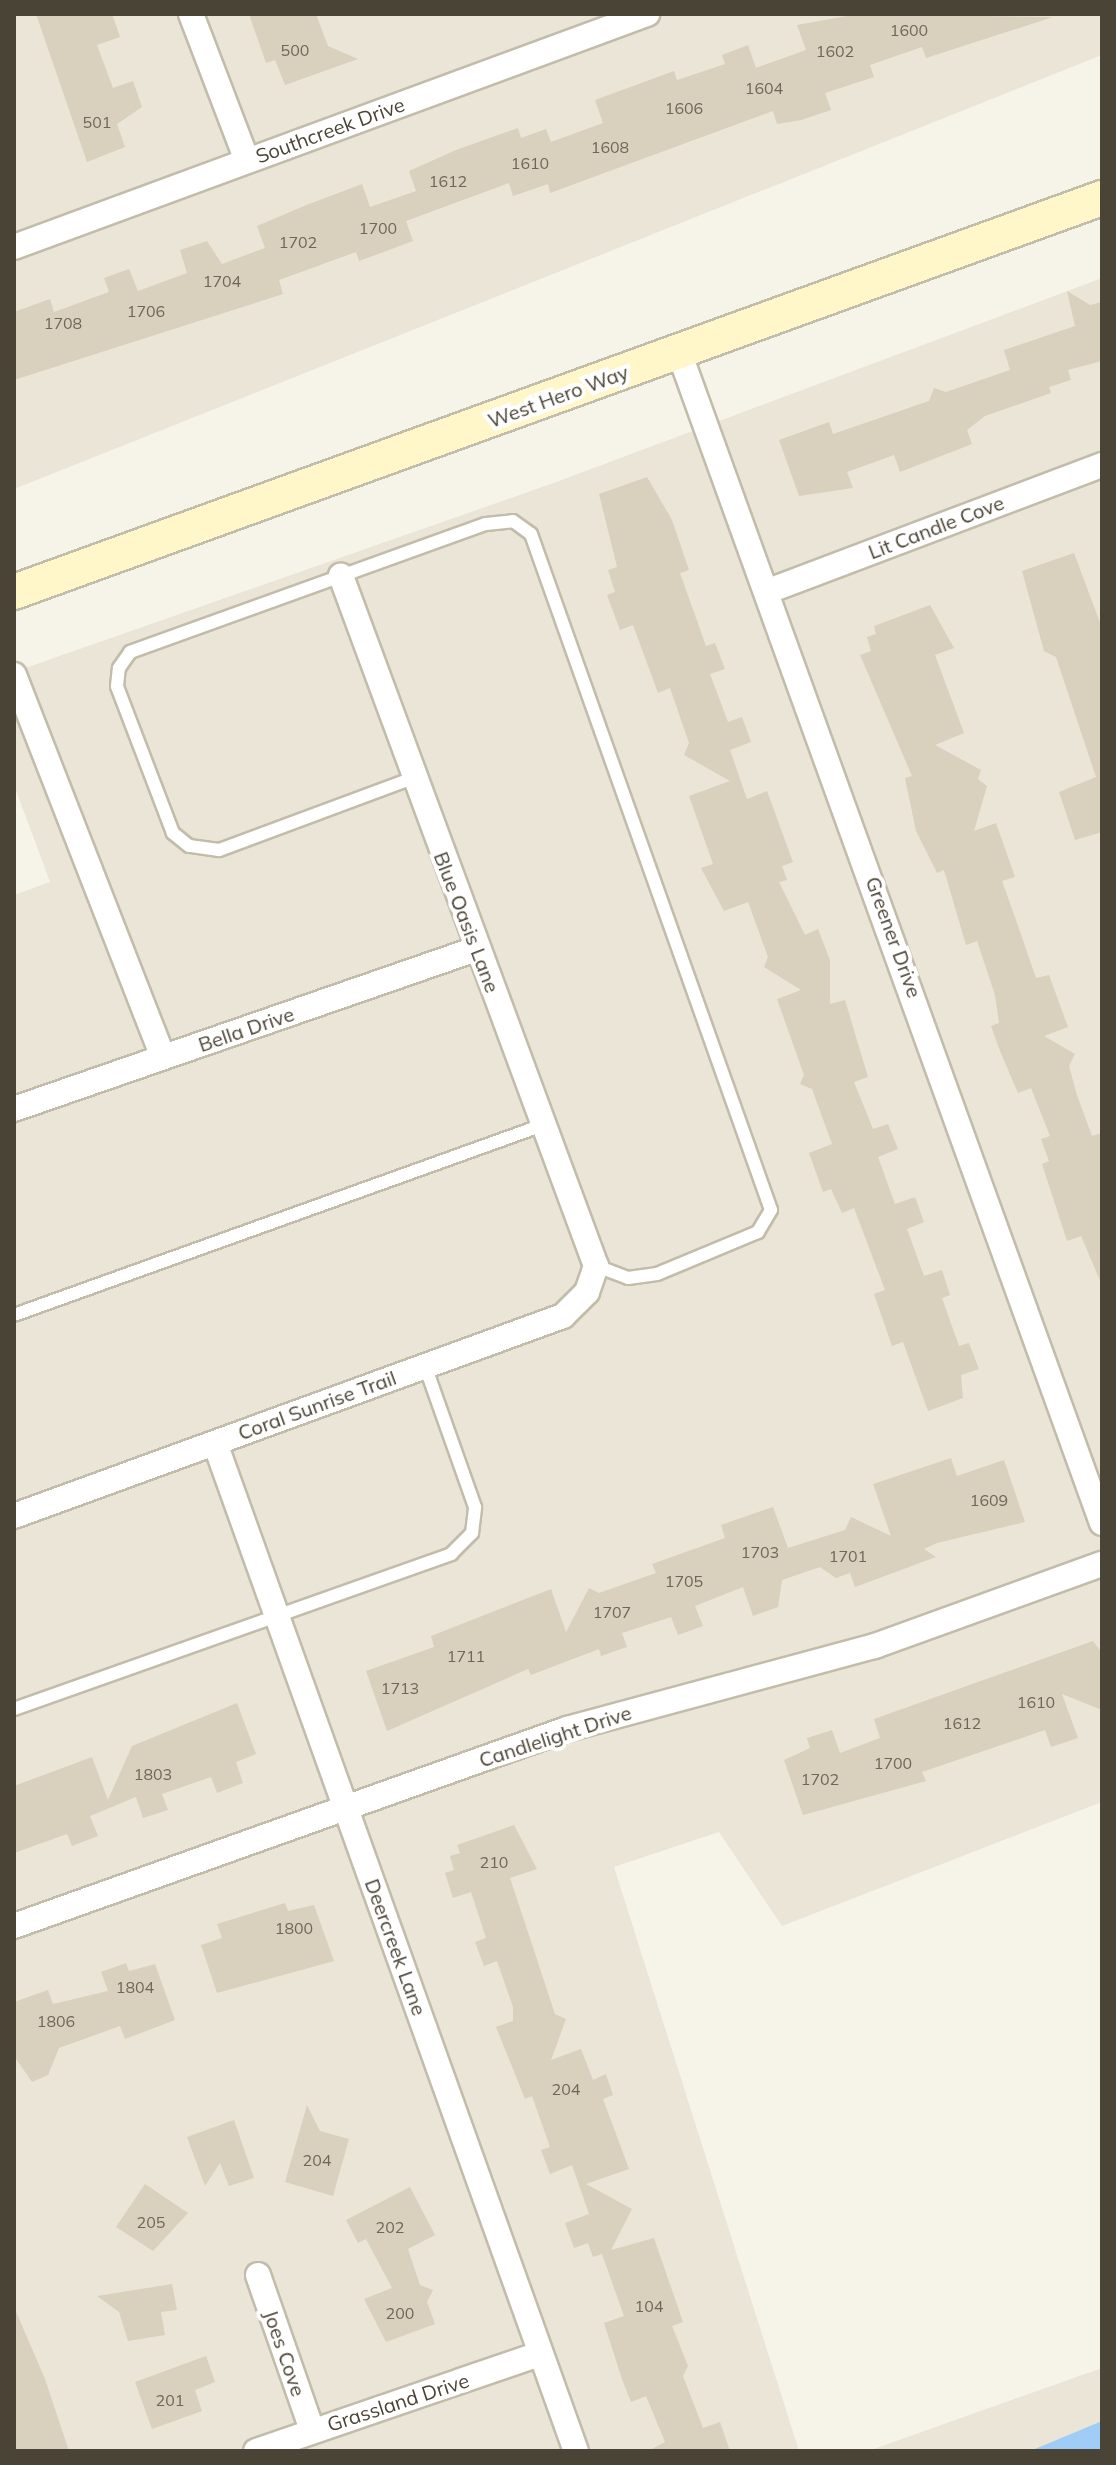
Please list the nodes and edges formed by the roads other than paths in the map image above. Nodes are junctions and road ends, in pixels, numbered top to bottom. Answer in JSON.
{"nodes":[{"id":1,"x":191,"y":14,"type":"edge"},
{"id":2,"x":647,"y":14,"type":"edge"},
{"id":3,"x":592,"y":23,"type":"edge"},
{"id":4,"x":247,"y":161,"type":"junction"},
{"id":5,"x":1102,"y":198,"type":"edge"},
{"id":6,"x":14,"y":247,"type":"edge"},
{"id":7,"x":679,"y":352,"type":"junction"},
{"id":8,"x":1102,"y":465,"type":"edge"},
{"id":9,"x":341,"y":576,"type":"junction"},
{"id":10,"x":771,"y":590,"type":"junction"},
{"id":11,"x":14,"y":592,"type":"edge"},
{"id":12,"x":14,"y":675,"type":"edge"},
{"id":13,"x":413,"y":778,"type":"junction"},
{"id":14,"x":477,"y":949,"type":"junction"},
{"id":15,"x":163,"y":1057,"type":"junction"},
{"id":16,"x":14,"y":1109,"type":"edge"},
{"id":17,"x":543,"y":1125,"type":"junction"},
{"id":18,"x":596,"y":1266,"type":"junction"},
{"id":19,"x":14,"y":1315,"type":"edge"},
{"id":20,"x":425,"y":1366,"type":"junction"},
{"id":21,"x":215,"y":1443,"type":"junction"},
{"id":22,"x":14,"y":1516,"type":"edge"},
{"id":23,"x":1102,"y":1523,"type":"edge"},
{"id":24,"x":1102,"y":1564,"type":"edge"},
{"id":25,"x":277,"y":1615,"type":"junction"},
{"id":26,"x":14,"y":1709,"type":"edge"},
{"id":27,"x":346,"y":1807,"type":"junction"},
{"id":28,"x":14,"y":1926,"type":"edge"},
{"id":29,"x":258,"y":2275,"type":"dead end"},
{"id":30,"x":540,"y":2354,"type":"junction"},
{"id":31,"x":312,"y":2430,"type":"junction"},
{"id":32,"x":256,"y":2451,"type":"edge"},
{"id":33,"x":576,"y":2451,"type":"edge"}],
"edges":[{"from":1,"to":4,"type":"street"},
{"from":2,"to":3,"type":"street","name":"Southcreek Drive"},
{"from":3,"to":4,"type":"street","name":"Southcreek Drive"},
{"from":4,"to":6,"type":"street","name":"Southcreek Drive"},
{"from":5,"to":7,"type":"main road","name":"West Hero Way"},
{"from":7,"to":10,"type":"street","name":"Greener Drive"},
{"from":7,"to":11,"type":"main road","name":"West Hero Way"},
{"from":8,"to":10,"type":"street","name":"Lit Candle Cove"},
{"from":9,"to":13,"type":"street","name":"Blue Oasis Lane"},
{"from":9,"to":13,"type":"lane"},
{"from":9,"to":18,"type":"lane"},
{"from":10,"to":23,"type":"street","name":"Greener Drive"},
{"from":12,"to":15,"type":"street"},
{"from":13,"to":14,"type":"street","name":"Blue Oasis Lane"},
{"from":14,"to":15,"type":"street","name":"Bella Drive"},
{"from":14,"to":17,"type":"street","name":"Blue Oasis Lane"},
{"from":15,"to":16,"type":"street","name":"Bella Drive"},
{"from":17,"to":18,"type":"street","name":"Blue Oasis Lane"},
{"from":17,"to":19,"type":"lane"},
{"from":18,"to":20,"type":"street","name":"Coral Sunrise Trail"},
{"from":20,"to":21,"type":"street","name":"Coral Sunrise Trail"},
{"from":20,"to":25,"type":"lane"},
{"from":21,"to":22,"type":"street","name":"Coral Sunrise Trail"},
{"from":21,"to":25,"type":"street","name":"Deercreek Lane"},
{"from":24,"to":27,"type":"street","name":"Candlelight Drive"},
{"from":25,"to":26,"type":"lane"},
{"from":25,"to":27,"type":"street","name":"Deercreek Lane"},
{"from":27,"to":28,"type":"street","name":"Candlelight Drive"},
{"from":27,"to":30,"type":"street","name":"Deercreek Lane"},
{"from":29,"to":31,"type":"street","name":"Joes Cove"},
{"from":30,"to":31,"type":"street","name":"Grassland Drive"},
{"from":30,"to":33,"type":"street","name":"Deercreek Lane"},
{"from":31,"to":32,"type":"street","name":"Grassland Drive"}]}
